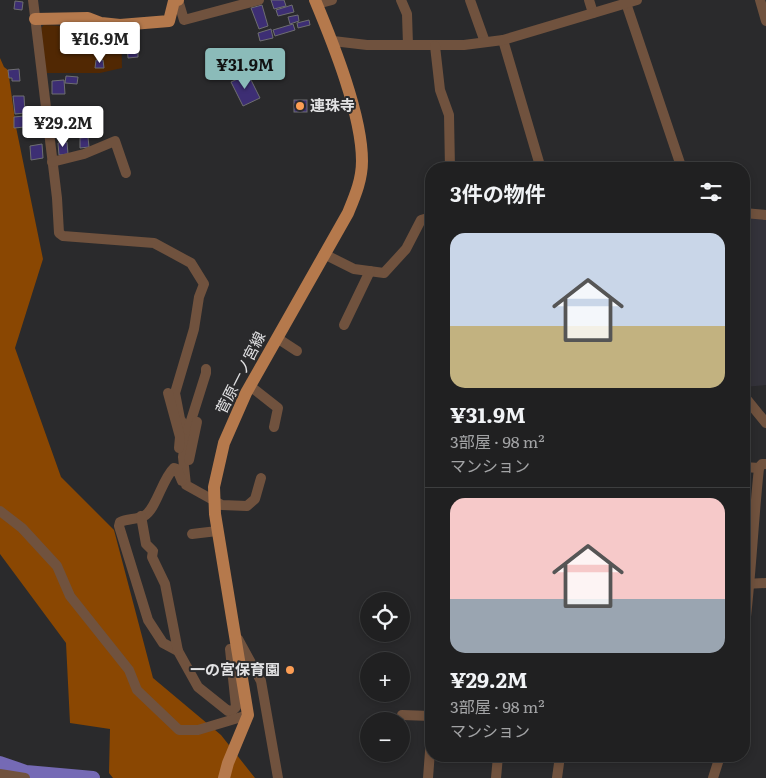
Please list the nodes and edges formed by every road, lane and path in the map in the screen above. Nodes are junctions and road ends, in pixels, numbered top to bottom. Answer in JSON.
{"nodes":[{"id":1,"x":33,"y":0,"type":"edge"},
{"id":2,"x":178,"y":0,"type":"edge"},
{"id":3,"x":259,"y":0,"type":"edge"},
{"id":4,"x":332,"y":0,"type":"edge"},
{"id":5,"x":402,"y":0,"type":"edge"},
{"id":6,"x":470,"y":0,"type":"edge"},
{"id":7,"x":589,"y":0,"type":"edge"},
{"id":8,"x":638,"y":0,"type":"edge"},
{"id":9,"x":760,"y":0,"type":"edge"},
{"id":10,"x":316,"y":2,"type":"edge"},
{"id":11,"x":626,"y":3,"type":"junction"},
{"id":12,"x":593,"y":13,"type":"junction"},
{"id":13,"x":35,"y":19,"type":"junction"},
{"id":14,"x":766,"y":21,"type":"edge"},
{"id":15,"x":503,"y":40,"type":"junction"},
{"id":16,"x":333,"y":41,"type":"junction"},
{"id":17,"x":485,"y":42,"type":"junction"},
{"id":18,"x":408,"y":45,"type":"junction"},
{"id":19,"x":435,"y":46,"type":"junction"},
{"id":20,"x":52,"y":162,"type":"junction"},
{"id":21,"x":450,"y":162,"type":"edge"},
{"id":22,"x":539,"y":162,"type":"edge"},
{"id":23,"x":680,"y":162,"type":"edge"},
{"id":24,"x":126,"y":173,"type":"dead end"},
{"id":25,"x":750,"y":214,"type":"edge"},
{"id":26,"x":766,"y":215,"type":"edge"},
{"id":27,"x":425,"y":219,"type":"edge"},
{"id":28,"x":324,"y":254,"type":"junction"},
{"id":29,"x":370,"y":271,"type":"junction"},
{"id":30,"x":344,"y":325,"type":"dead end"},
{"id":31,"x":277,"y":338,"type":"junction"},
{"id":32,"x":297,"y":351,"type":"dead end"},
{"id":33,"x":206,"y":369,"type":"dead end"},
{"id":34,"x":250,"y":386,"type":"junction"},
{"id":35,"x":168,"y":393,"type":"dead end"},
{"id":36,"x":750,"y":403,"type":"edge"},
{"id":37,"x":197,"y":422,"type":"dead end"},
{"id":38,"x":766,"y":423,"type":"edge"},
{"id":39,"x":274,"y":427,"type":"dead end"},
{"id":40,"x":188,"y":430,"type":"junction"},
{"id":41,"x":762,"y":466,"type":"edge"},
{"id":42,"x":177,"y":468,"type":"junction"},
{"id":43,"x":261,"y":478,"type":"dead end"},
{"id":44,"x":188,"y":487,"type":"junction"},
{"id":45,"x":214,"y":499,"type":"junction"},
{"id":46,"x":0,"y":511,"type":"edge"},
{"id":47,"x":141,"y":516,"type":"junction"},
{"id":48,"x":218,"y":531,"type":"junction"},
{"id":49,"x":192,"y":534,"type":"dead end"},
{"id":50,"x":750,"y":554,"type":"edge"},
{"id":51,"x":766,"y":583,"type":"edge"},
{"id":52,"x":750,"y":584,"type":"edge"},
{"id":53,"x":235,"y":634,"type":"junction"},
{"id":54,"x":237,"y":648,"type":"junction"},
{"id":55,"x":178,"y":651,"type":"junction"},
{"id":56,"x":410,"y":715,"type":"edge"},
{"id":57,"x":248,"y":716,"type":"junction"},
{"id":58,"x":425,"y":716,"type":"edge"},
{"id":59,"x":429,"y":762,"type":"edge"},
{"id":60,"x":497,"y":762,"type":"edge"},
{"id":61,"x":559,"y":762,"type":"edge"},
{"id":62,"x":718,"y":762,"type":"edge"},
{"id":63,"x":0,"y":774,"type":"edge"},
{"id":64,"x":25,"y":778,"type":"edge"},
{"id":65,"x":224,"y":778,"type":"edge"},
{"id":66,"x":278,"y":778,"type":"edge"},
{"id":67,"x":428,"y":778,"type":"edge"},
{"id":68,"x":496,"y":778,"type":"edge"},
{"id":69,"x":557,"y":778,"type":"edge"},
{"id":70,"x":713,"y":778,"type":"edge"}],
"edges":[{"from":1,"to":13,"type":"street"},
{"from":2,"to":3,"type":"street"},
{"from":2,"to":13,"type":"main road"},
{"from":4,"to":10,"type":"street"},
{"from":5,"to":18,"type":"street"},
{"from":6,"to":17,"type":"street"},
{"from":7,"to":12,"type":"street"},
{"from":8,"to":11,"type":"street"},
{"from":9,"to":14,"type":"street"},
{"from":10,"to":16,"type":"main road","name":"菅原一ノ宮線"},
{"from":11,"to":12,"type":"street"},
{"from":11,"to":23,"type":"street"},
{"from":12,"to":15,"type":"street"},
{"from":13,"to":20,"type":"street"},
{"from":15,"to":17,"type":"street"},
{"from":15,"to":22,"type":"street"},
{"from":16,"to":18,"type":"street"},
{"from":16,"to":28,"type":"main road","name":"菅原一ノ宮線"},
{"from":17,"to":19,"type":"street"},
{"from":18,"to":19,"type":"street"},
{"from":19,"to":21,"type":"street"},
{"from":20,"to":24,"type":"street"},
{"from":20,"to":40,"type":"street"},
{"from":25,"to":26,"type":"street"},
{"from":27,"to":29,"type":"street"},
{"from":28,"to":29,"type":"street"},
{"from":28,"to":31,"type":"main road","name":"菅原一ノ宮線"},
{"from":29,"to":30,"type":"street"},
{"from":31,"to":32,"type":"street"},
{"from":31,"to":34,"type":"main road","name":"菅原一ノ宮線"},
{"from":33,"to":40,"type":"street"},
{"from":34,"to":39,"type":"street"},
{"from":34,"to":45,"type":"main road","name":"菅原一ノ宮線"},
{"from":35,"to":42,"type":"street"},
{"from":36,"to":38,"type":"street"},
{"from":37,"to":44,"type":"street"},
{"from":40,"to":44,"type":"street"},
{"from":41,"to":50,"type":"street"},
{"from":42,"to":44,"type":"street"},
{"from":42,"to":47,"type":"street"},
{"from":43,"to":45,"type":"street"},
{"from":44,"to":45,"type":"street"},
{"from":45,"to":48,"type":"main road","name":"菅原一ノ宮線"},
{"from":46,"to":57,"type":"street"},
{"from":47,"to":55,"type":"street"},
{"from":47,"to":55,"type":"street"},
{"from":48,"to":49,"type":"street"},
{"from":48,"to":53,"type":"main road","name":"菅原一ノ宮線"},
{"from":51,"to":52,"type":"street"},
{"from":53,"to":54,"type":"main road","name":"菅原一ノ宮線"},
{"from":53,"to":66,"type":"street"},
{"from":54,"to":55,"type":"street"},
{"from":54,"to":57,"type":"main road","name":"菅原一ノ宮線"},
{"from":56,"to":58,"type":"street"},
{"from":57,"to":65,"type":"main road"},
{"from":59,"to":67,"type":"street"},
{"from":60,"to":68,"type":"street"},
{"from":61,"to":69,"type":"street"},
{"from":62,"to":70,"type":"street"},
{"from":63,"to":64,"type":"street"}]}
